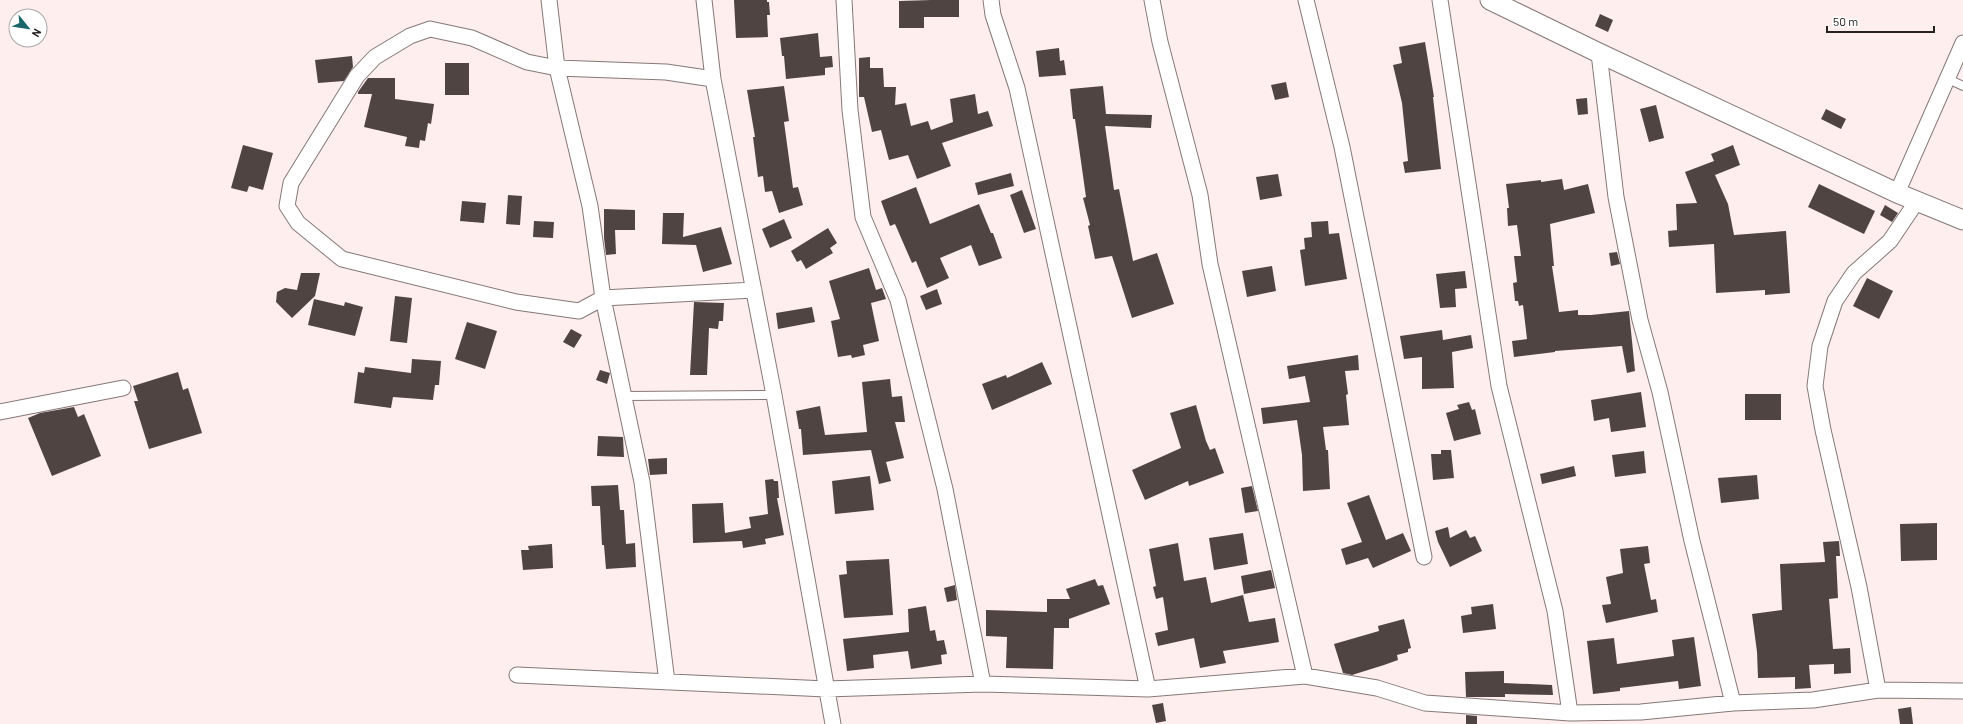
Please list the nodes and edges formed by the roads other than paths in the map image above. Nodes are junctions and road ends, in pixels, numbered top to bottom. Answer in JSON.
{"nodes":[{"id":1,"x":549,"y":0,"type":"edge"},
{"id":2,"x":704,"y":0,"type":"edge"},
{"id":3,"x":844,"y":0,"type":"edge"},
{"id":4,"x":991,"y":0,"type":"edge"},
{"id":5,"x":1152,"y":0,"type":"edge"},
{"id":6,"x":1306,"y":0,"type":"edge"},
{"id":7,"x":1440,"y":0,"type":"edge"},
{"id":8,"x":1490,"y":0,"type":"edge"},
{"id":9,"x":1963,"y":43,"type":"edge"},
{"id":10,"x":1599,"y":53,"type":"junction"},
{"id":11,"x":557,"y":68,"type":"junction"},
{"id":12,"x":1946,"y":78,"type":"junction"},
{"id":13,"x":713,"y":79,"type":"junction"},
{"id":14,"x":1963,"y":86,"type":"edge"},
{"id":15,"x":1897,"y":193,"type":"junction"},
{"id":16,"x":1917,"y":200,"type":"junction"},
{"id":17,"x":1963,"y":220,"type":"edge"},
{"id":18,"x":754,"y":290,"type":"junction"},
{"id":19,"x":604,"y":298,"type":"junction"},
{"id":20,"x":123,"y":388,"type":"dead end"},
{"id":21,"x":774,"y":394,"type":"junction"},
{"id":22,"x":624,"y":396,"type":"junction"},
{"id":23,"x":0,"y":412,"type":"edge"},
{"id":24,"x":1424,"y":557,"type":"dead end"},
{"id":25,"x":517,"y":675,"type":"dead end"},
{"id":26,"x":1305,"y":676,"type":"junction"},
{"id":27,"x":667,"y":682,"type":"junction"},
{"id":28,"x":983,"y":684,"type":"junction"},
{"id":29,"x":826,"y":689,"type":"junction"},
{"id":30,"x":1148,"y":689,"type":"junction"},
{"id":31,"x":1878,"y":690,"type":"junction"},
{"id":32,"x":1963,"y":691,"type":"edge"},
{"id":33,"x":1733,"y":702,"type":"junction"},
{"id":34,"x":1570,"y":713,"type":"junction"},
{"id":35,"x":833,"y":724,"type":"edge"}],
"edges":[{"from":1,"to":11,"type":"street"},
{"from":2,"to":13,"type":"street"},
{"from":3,"to":28,"type":"street"},
{"from":4,"to":30,"type":"street"},
{"from":5,"to":26,"type":"street"},
{"from":6,"to":24,"type":"street"},
{"from":7,"to":34,"type":"street"},
{"from":8,"to":10,"type":"street"},
{"from":9,"to":12,"type":"street"},
{"from":10,"to":15,"type":"street"},
{"from":10,"to":33,"type":"street"},
{"from":11,"to":13,"type":"street"},
{"from":11,"to":19,"type":"street"},
{"from":11,"to":19,"type":"street"},
{"from":12,"to":14,"type":"lane"},
{"from":12,"to":15,"type":"street"},
{"from":13,"to":18,"type":"street"},
{"from":15,"to":16,"type":"street"},
{"from":16,"to":17,"type":"street"},
{"from":16,"to":31,"type":"street"},
{"from":18,"to":19,"type":"street"},
{"from":18,"to":21,"type":"street"},
{"from":19,"to":22,"type":"street"},
{"from":20,"to":23,"type":"street"},
{"from":21,"to":22,"type":"lane"},
{"from":21,"to":29,"type":"street"},
{"from":22,"to":27,"type":"street"},
{"from":25,"to":27,"type":"street"},
{"from":26,"to":30,"type":"street"},
{"from":26,"to":34,"type":"street"},
{"from":27,"to":29,"type":"street"},
{"from":28,"to":29,"type":"street"},
{"from":28,"to":30,"type":"street"},
{"from":29,"to":35,"type":"street"},
{"from":31,"to":32,"type":"street"},
{"from":31,"to":33,"type":"street"},
{"from":33,"to":34,"type":"street"}]}
